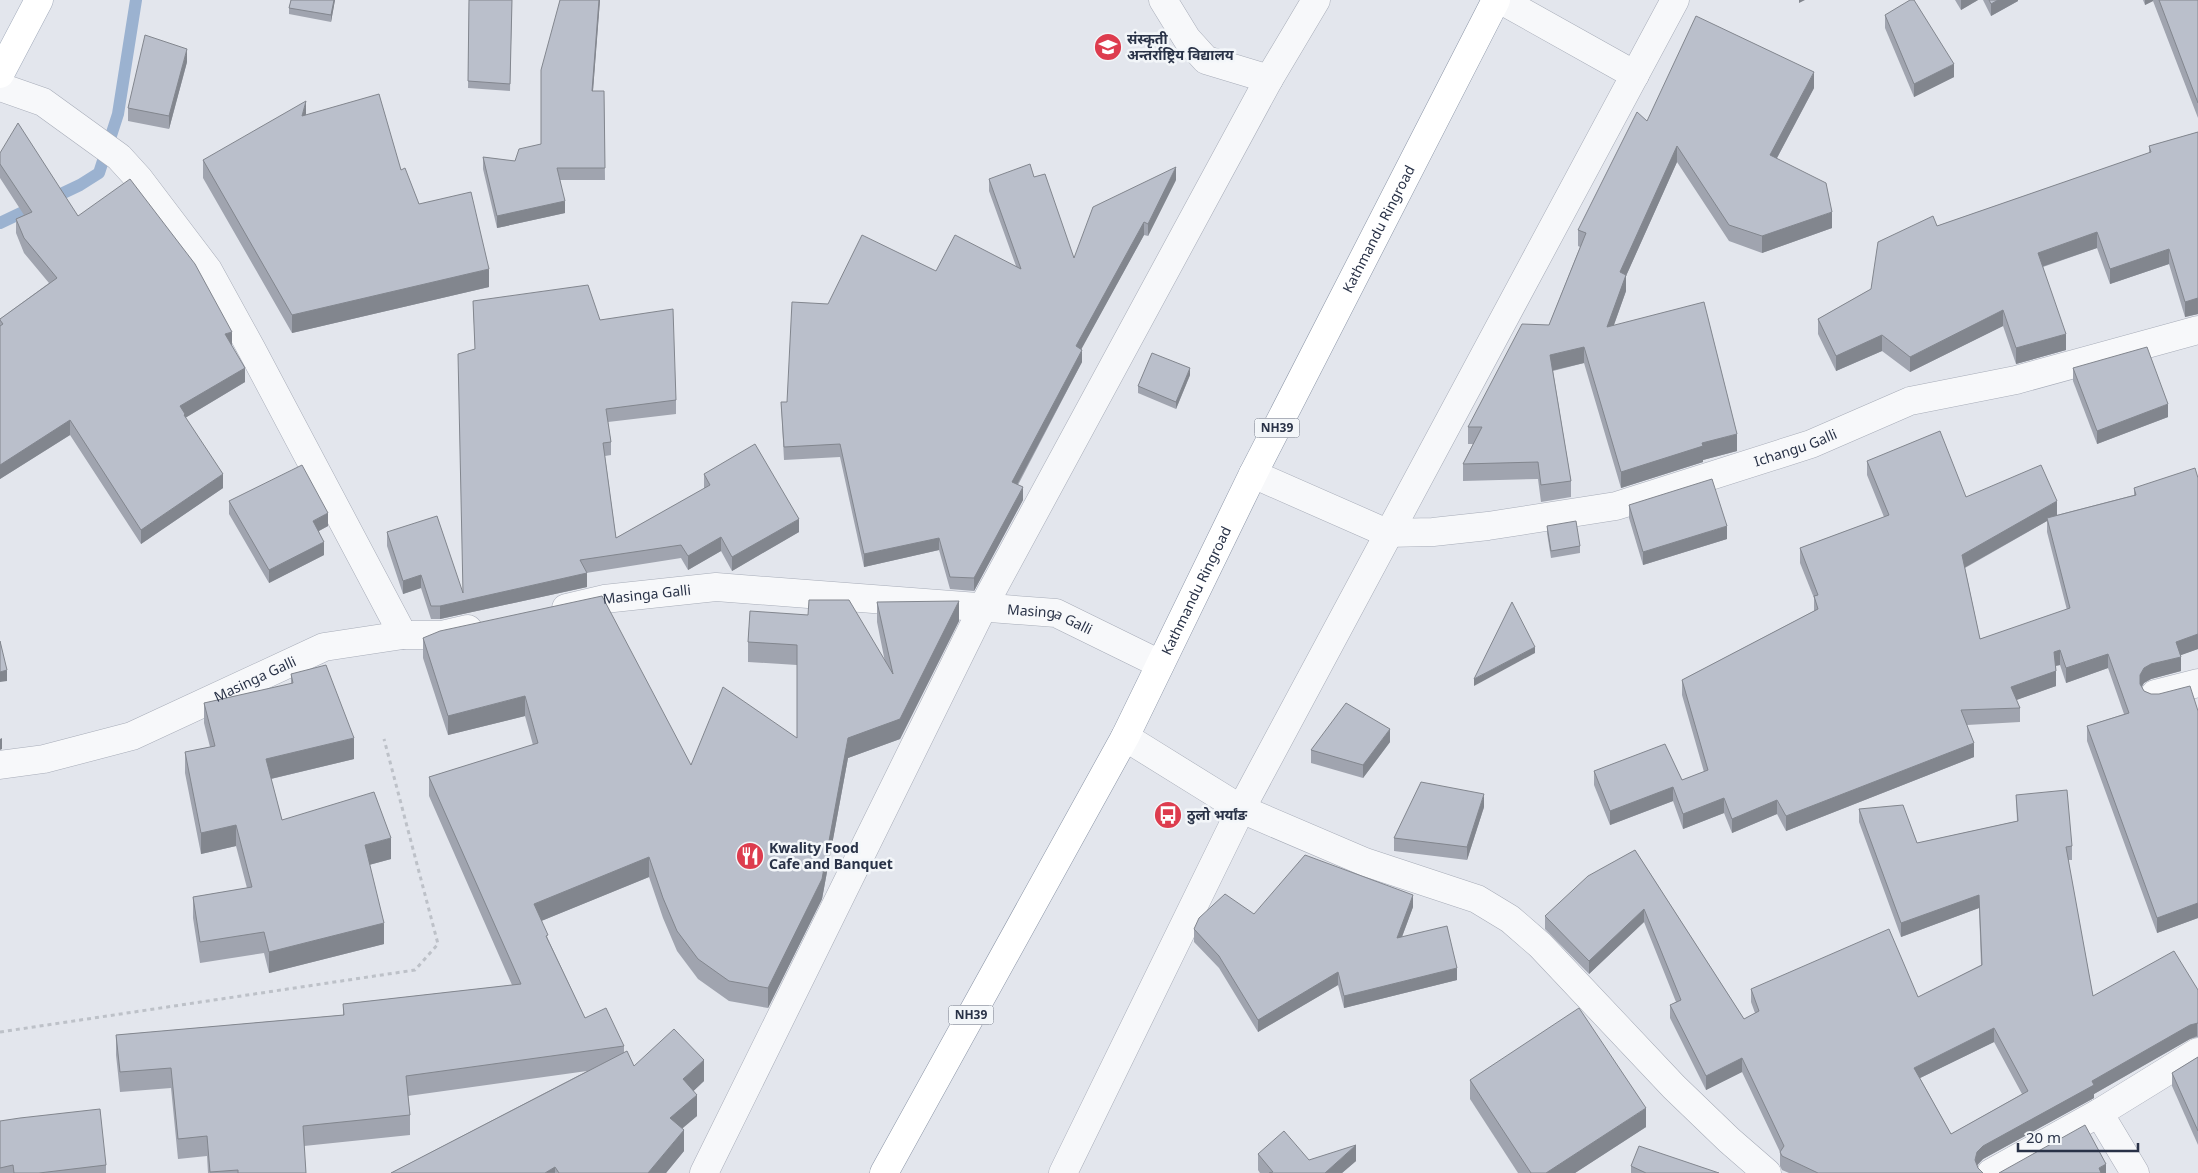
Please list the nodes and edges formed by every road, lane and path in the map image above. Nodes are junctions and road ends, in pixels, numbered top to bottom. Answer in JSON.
{"nodes":[{"id":1,"x":39,"y":0,"type":"edge"},
{"id":2,"x":1163,"y":0,"type":"edge"},
{"id":3,"x":1316,"y":0,"type":"edge"},
{"id":4,"x":1496,"y":0,"type":"edge"},
{"id":5,"x":1501,"y":0,"type":"edge"},
{"id":6,"x":1675,"y":0,"type":"edge"},
{"id":7,"x":0,"y":74,"type":"edge"},
{"id":8,"x":1636,"y":75,"type":"junction"},
{"id":9,"x":1269,"y":79,"type":"junction"},
{"id":10,"x":0,"y":87,"type":"edge"},
{"id":11,"x":2198,"y":330,"type":"edge"},
{"id":12,"x":1253,"y":474,"type":"junction"},
{"id":13,"x":1387,"y":533,"type":"junction"},
{"id":14,"x":983,"y":607,"type":"junction"},
{"id":15,"x":537,"y":614,"type":"edge"},
{"id":16,"x":489,"y":624,"type":"edge"},
{"id":17,"x":403,"y":635,"type":"junction"},
{"id":18,"x":1160,"y":664,"type":"junction"},
{"id":19,"x":2198,"y":683,"type":"edge"},
{"id":20,"x":2155,"y":694,"type":"edge"},
{"id":21,"x":1125,"y":737,"type":"junction"},
{"id":22,"x":384,"y":739,"type":"dead end"},
{"id":23,"x":0,"y":766,"type":"edge"},
{"id":24,"x":1241,"y":809,"type":"junction"},
{"id":25,"x":0,"y":1032,"type":"edge"},
{"id":26,"x":2198,"y":1052,"type":"edge"},
{"id":27,"x":2100,"y":1113,"type":"junction"},
{"id":28,"x":704,"y":1173,"type":"edge"},
{"id":29,"x":884,"y":1173,"type":"edge"},
{"id":30,"x":1063,"y":1173,"type":"edge"},
{"id":31,"x":1767,"y":1173,"type":"edge"},
{"id":32,"x":1992,"y":1173,"type":"edge"},
{"id":33,"x":2136,"y":1173,"type":"edge"}],
"edges":[{"from":1,"to":7,"type":"main road"},
{"from":2,"to":9,"type":"street"},
{"from":3,"to":9,"type":"street"},
{"from":4,"to":12,"type":"main road","name":"Kathmandu Ringroad","number":"NH39"},
{"from":5,"to":8,"type":"street"},
{"from":6,"to":8,"type":"street"},
{"from":8,"to":13,"type":"street"},
{"from":9,"to":14,"type":"street"},
{"from":10,"to":17,"type":"street"},
{"from":11,"to":13,"type":"street","name":"Ichangu Galli"},
{"from":12,"to":13,"type":"street"},
{"from":12,"to":18,"type":"main road","name":"Kathmandu Ringroad","number":"NH39"},
{"from":13,"to":24,"type":"street"},
{"from":14,"to":15,"type":"street","name":"Masinga Galli"},
{"from":14,"to":18,"type":"street","name":"Masinga Galli"},
{"from":14,"to":28,"type":"street"},
{"from":16,"to":17,"type":"street","name":"Masinga Galli"},
{"from":17,"to":23,"type":"street","name":"Masinga Galli"},
{"from":18,"to":21,"type":"main road","name":"Kathmandu Ringroad","number":"NH39"},
{"from":19,"to":20,"type":"street"},
{"from":21,"to":24,"type":"street"},
{"from":21,"to":29,"type":"main road","name":"Kathmandu Ringroad","number":"NH39"},
{"from":22,"to":25,"type":"path"},
{"from":24,"to":30,"type":"street"},
{"from":24,"to":31,"type":"street"},
{"from":26,"to":27,"type":"street"},
{"from":27,"to":32,"type":"street"},
{"from":27,"to":33,"type":"street"}]}
